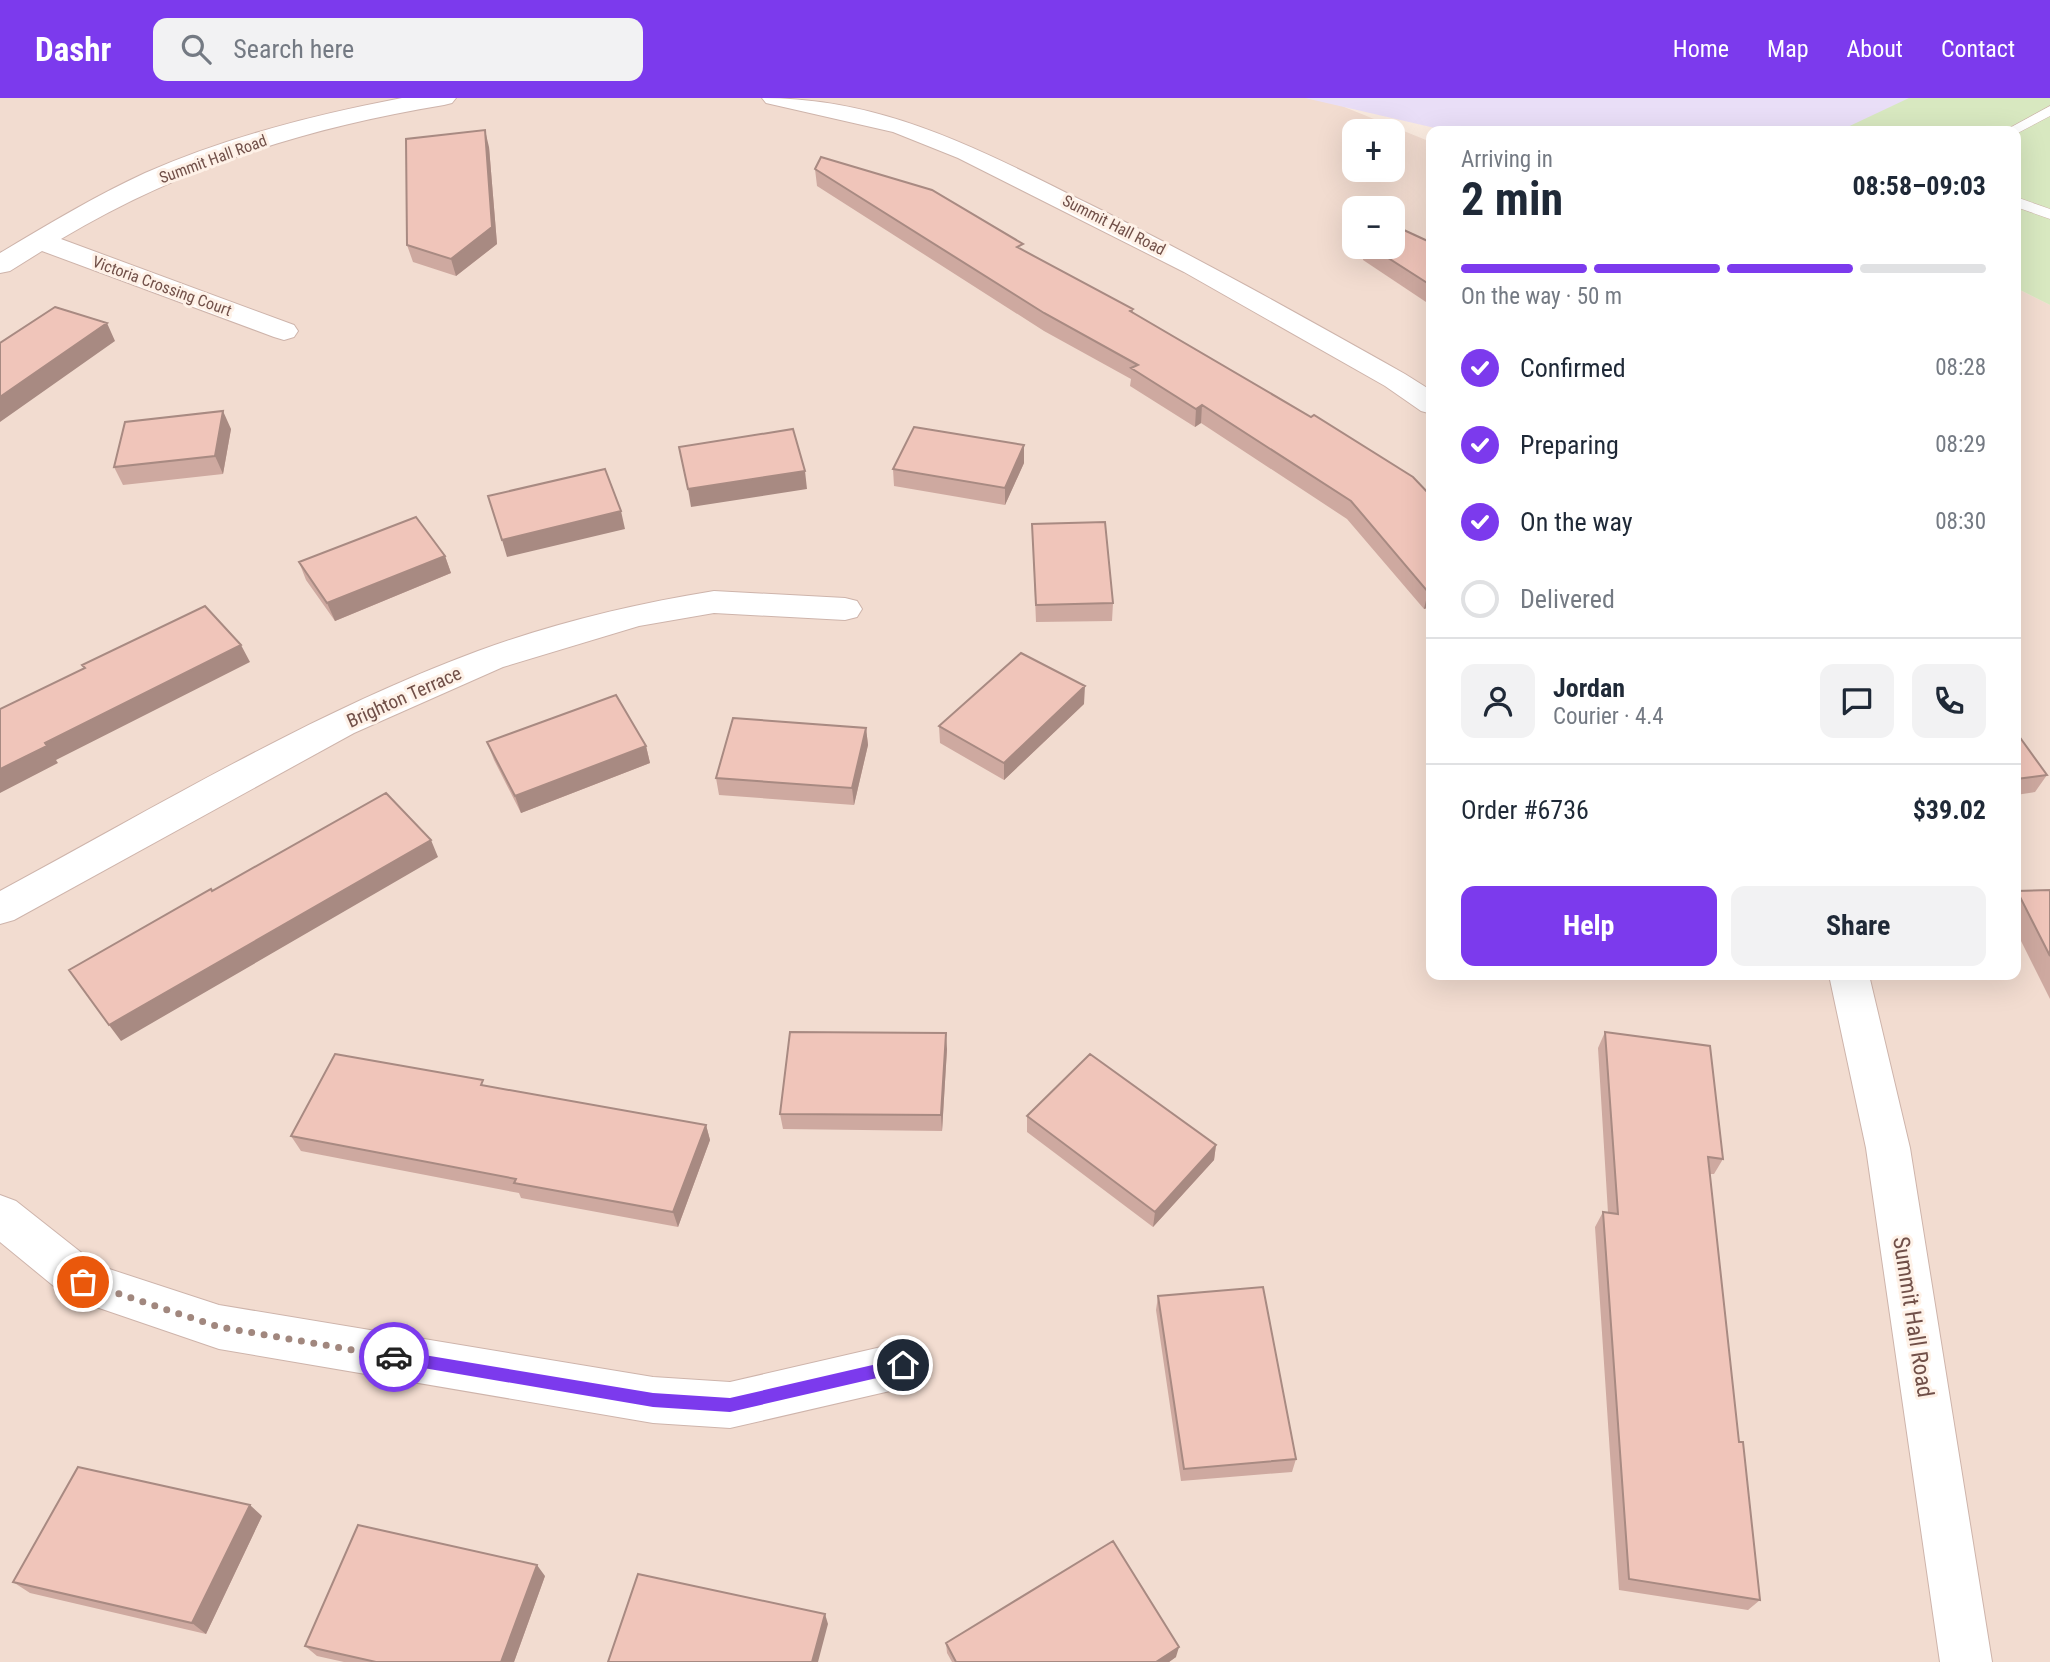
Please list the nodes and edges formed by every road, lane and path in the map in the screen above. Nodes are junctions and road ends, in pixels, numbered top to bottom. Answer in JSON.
{"nodes":[{"id":1,"x":444,"y":98,"type":"edge"},
{"id":2,"x":774,"y":98,"type":"edge"},
{"id":3,"x":2050,"y":110,"type":"edge"},
{"id":4,"x":2020,"y":126,"type":"edge"},
{"id":5,"x":2021,"y":204,"type":"edge"},
{"id":6,"x":2050,"y":214,"type":"edge"},
{"id":7,"x":40,"y":241,"type":"junction"},
{"id":8,"x":0,"y":265,"type":"edge"},
{"id":9,"x":284,"y":331,"type":"dead end"},
{"id":10,"x":1426,"y":401,"type":"edge"},
{"id":11,"x":845,"y":609,"type":"dead end"},
{"id":12,"x":0,"y":909,"type":"edge"},
{"id":13,"x":1850,"y":980,"type":"edge"},
{"id":14,"x":0,"y":1214,"type":"edge"},
{"id":15,"x":903,"y":1365,"type":"dead end"},
{"id":16,"x":1966,"y":1662,"type":"edge"}],
"edges":[{"from":1,"to":7,"type":"street","name":"Summit Hall Road"},
{"from":2,"to":10,"type":"street","name":"Summit Hall Road"},
{"from":3,"to":4,"type":"lane"},
{"from":5,"to":6,"type":"lane"},
{"from":7,"to":8,"type":"street","name":"Summit Hall Road"},
{"from":7,"to":9,"type":"street","name":"Victoria Crossing Court"},
{"from":11,"to":12,"type":"street","name":"Brighton Terrace"},
{"from":13,"to":16,"type":"street","name":"Summit Hall Road"},
{"from":14,"to":15,"type":"street"}]}
